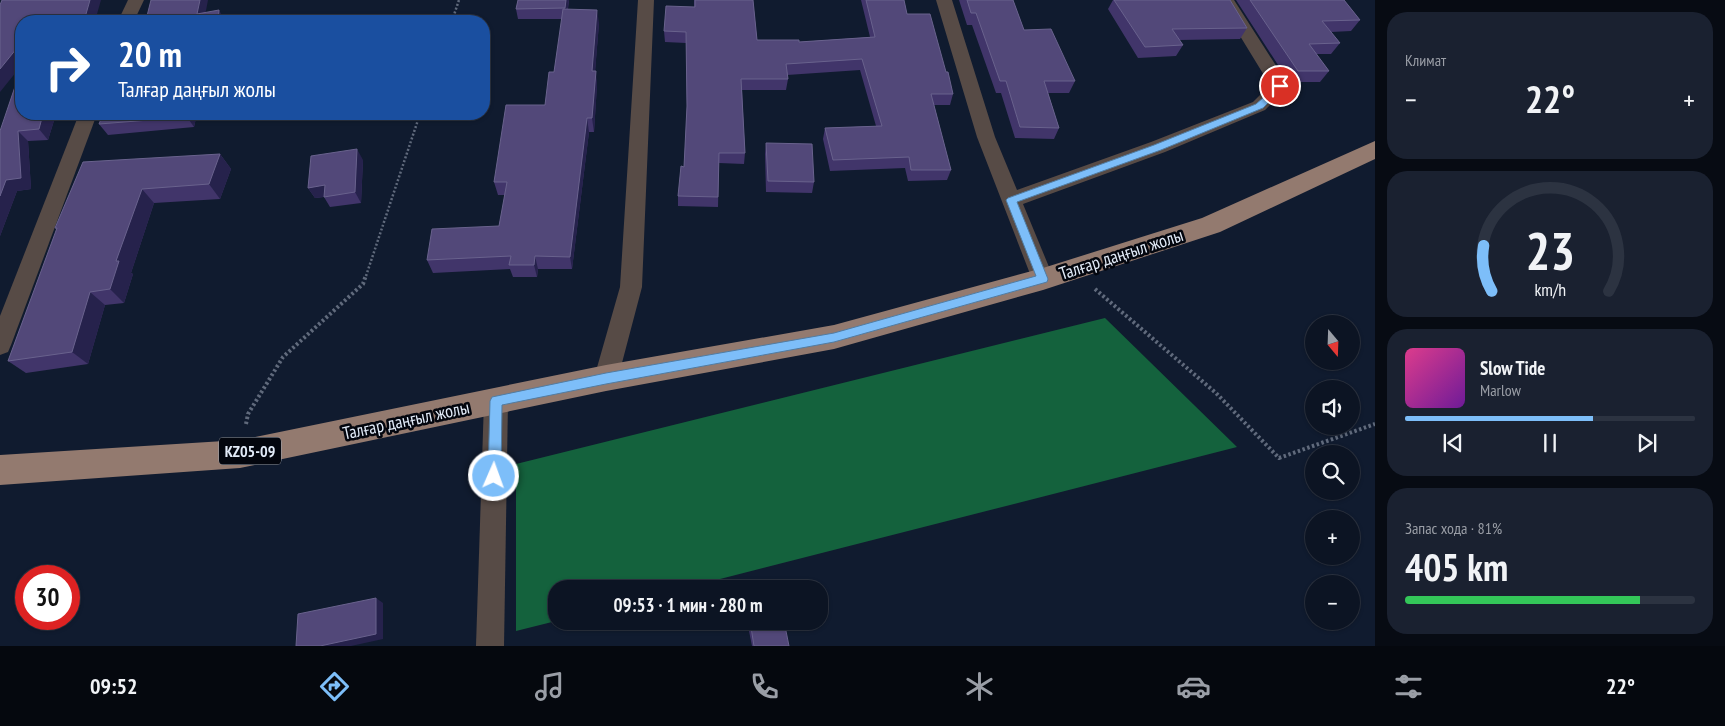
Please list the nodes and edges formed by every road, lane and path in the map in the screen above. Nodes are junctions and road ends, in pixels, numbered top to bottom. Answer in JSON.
{"nodes":[{"id":1,"x":136,"y":0,"type":"edge"},
{"id":2,"x":459,"y":0,"type":"edge"},
{"id":3,"x":646,"y":0,"type":"edge"},
{"id":4,"x":944,"y":0,"type":"edge"},
{"id":5,"x":1226,"y":0,"type":"edge"},
{"id":6,"x":129,"y":15,"type":"edge"},
{"id":7,"x":454,"y":15,"type":"edge"},
{"id":8,"x":86,"y":120,"type":"edge"},
{"id":9,"x":418,"y":120,"type":"edge"},
{"id":10,"x":1375,"y":149,"type":"edge"},
{"id":11,"x":1012,"y":200,"type":"junction"},
{"id":12,"x":1072,"y":269,"type":"junction"},
{"id":13,"x":1043,"y":279,"type":"junction"},
{"id":14,"x":0,"y":345,"type":"edge"},
{"id":15,"x":606,"y":378,"type":"junction"},
{"id":16,"x":496,"y":401,"type":"junction"},
{"id":17,"x":1375,"y":424,"type":"edge"},
{"id":18,"x":240,"y":454,"type":"junction"},
{"id":19,"x":0,"y":470,"type":"edge"},
{"id":20,"x":490,"y":646,"type":"edge"}],
"edges":[{"from":1,"to":6,"type":"street"},
{"from":2,"to":7,"type":"path"},
{"from":3,"to":15,"type":"street"},
{"from":4,"to":11,"type":"street"},
{"from":5,"to":11,"type":"street"},
{"from":8,"to":14,"type":"street"},
{"from":9,"to":18,"type":"path"},
{"from":10,"to":12,"type":"main road","name":"Талғар даңғыл жолы","number":"KZ05-09"},
{"from":11,"to":13,"type":"street"},
{"from":12,"to":13,"type":"main road","name":"Талғар даңғыл жолы","number":"KZ05-09"},
{"from":12,"to":17,"type":"path"},
{"from":13,"to":15,"type":"main road","name":"Талғар даңғыл жолы","number":"KZ05-09"},
{"from":15,"to":16,"type":"main road","name":"Талғар даңғыл жолы","number":"KZ05-09"},
{"from":16,"to":18,"type":"main road","name":"Талғар даңғыл жолы","number":"KZ05-09"},
{"from":16,"to":20,"type":"street"},
{"from":18,"to":19,"type":"main road","name":"Талғар даңғыл жолы","number":"KZ05-09"}]}
